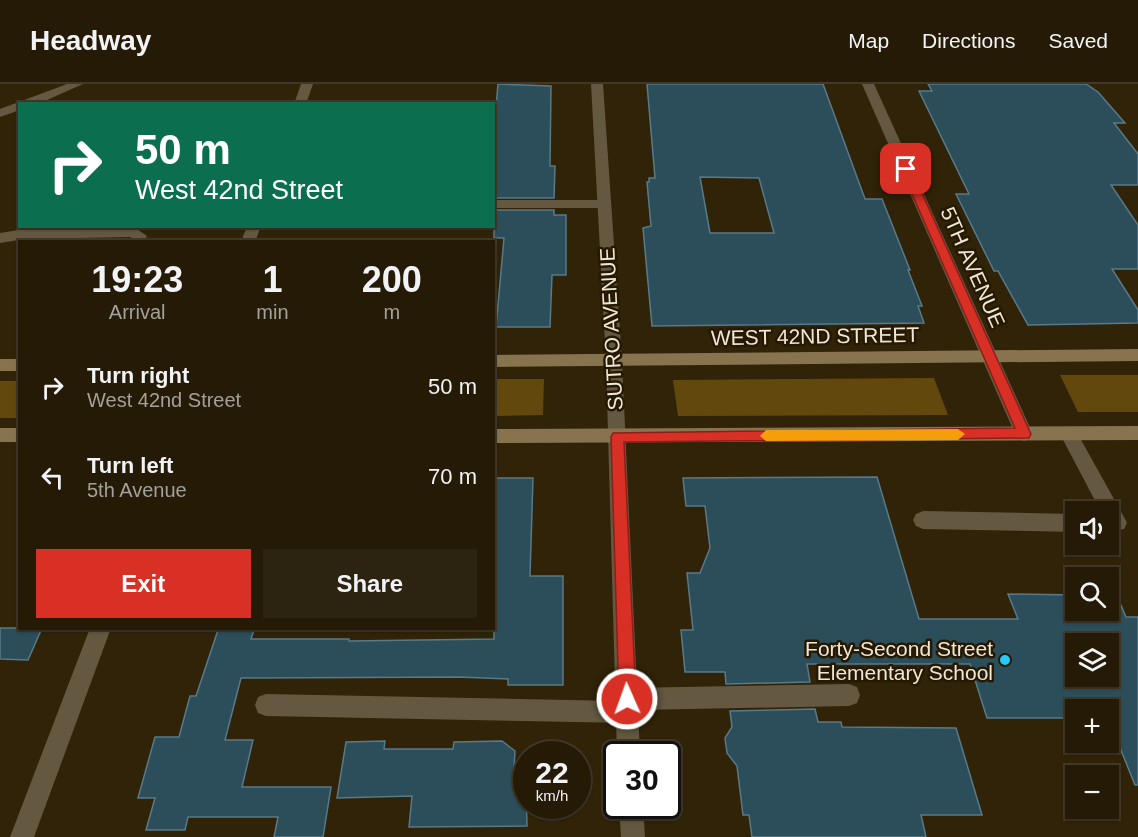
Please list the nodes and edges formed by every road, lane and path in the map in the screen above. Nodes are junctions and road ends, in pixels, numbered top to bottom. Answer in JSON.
{"nodes":[{"id":1,"x":77,"y":84,"type":"edge"},
{"id":2,"x":307,"y":84,"type":"edge"},
{"id":3,"x":597,"y":84,"type":"edge"},
{"id":4,"x":868,"y":84,"type":"edge"},
{"id":5,"x":31,"y":102,"type":"edge"},
{"id":6,"x":301,"y":102,"type":"edge"},
{"id":7,"x":18,"y":107,"type":"edge"},
{"id":8,"x":0,"y":113,"type":"edge"},
{"id":9,"x":495,"y":204,"type":"edge"},
{"id":10,"x":604,"y":204,"type":"junction"},
{"id":11,"x":6,"y":237,"type":"edge"},
{"id":12,"x":138,"y":240,"type":"edge"},
{"id":13,"x":0,"y":252,"type":"edge"},
{"id":14,"x":1138,"y":355,"type":"edge"},
{"id":15,"x":990,"y":356,"type":"junction"},
{"id":16,"x":614,"y":361,"type":"junction"},
{"id":17,"x":495,"y":362,"type":"edge"},
{"id":18,"x":0,"y":365,"type":"edge"},
{"id":19,"x":18,"y":365,"type":"edge"},
{"id":20,"x":1138,"y":433,"type":"edge"},
{"id":21,"x":1024,"y":434,"type":"junction"},
{"id":22,"x":1069,"y":434,"type":"junction"},
{"id":23,"x":0,"y":435,"type":"edge"},
{"id":24,"x":18,"y":435,"type":"edge"},
{"id":25,"x":495,"y":436,"type":"edge"},
{"id":26,"x":617,"y":437,"type":"junction"},
{"id":27,"x":1105,"y":501,"type":"edge"},
{"id":28,"x":923,"y":520,"type":"dead end"},
{"id":29,"x":1065,"y":523,"type":"edge"},
{"id":30,"x":100,"y":630,"type":"edge"},
{"id":31,"x":849,"y":695,"type":"dead end"},
{"id":32,"x":266,"y":705,"type":"dead end"},
{"id":33,"x":628,"y":705,"type":"junction"},
{"id":34,"x":629,"y":741,"type":"edge"},
{"id":35,"x":632,"y":819,"type":"edge"},
{"id":36,"x":22,"y":837,"type":"edge"},
{"id":37,"x":633,"y":837,"type":"edge"}],
"edges":[{"from":1,"to":5,"type":"street"},
{"from":2,"to":6,"type":"street"},
{"from":3,"to":10,"type":"street","name":"SUTRO AVENUE"},
{"from":4,"to":15,"type":"street","name":"5TH AVENUE"},
{"from":7,"to":8,"type":"street"},
{"from":9,"to":10,"type":"street"},
{"from":10,"to":16,"type":"street","name":"SUTRO AVENUE"},
{"from":11,"to":12,"type":"street"},
{"from":11,"to":13,"type":"street"},
{"from":14,"to":15,"type":"street","name":"WEST 42ND STREET"},
{"from":15,"to":16,"type":"street","name":"WEST 42ND STREET"},
{"from":15,"to":21,"type":"street","name":"5TH AVENUE"},
{"from":16,"to":17,"type":"street","name":"WEST 42ND STREET"},
{"from":16,"to":26,"type":"street","name":"SUTRO AVENUE"},
{"from":18,"to":19,"type":"street"},
{"from":20,"to":22,"type":"street"},
{"from":21,"to":22,"type":"street"},
{"from":21,"to":26,"type":"street"},
{"from":22,"to":27,"type":"street"},
{"from":23,"to":24,"type":"street"},
{"from":25,"to":26,"type":"street"},
{"from":26,"to":33,"type":"street","name":"SUTRO AVENUE"},
{"from":28,"to":29,"type":"street"},
{"from":30,"to":36,"type":"street"},
{"from":31,"to":33,"type":"street"},
{"from":32,"to":33,"type":"street"},
{"from":33,"to":34,"type":"street","name":"SUTRO AVENUE"},
{"from":35,"to":37,"type":"street"}]}
